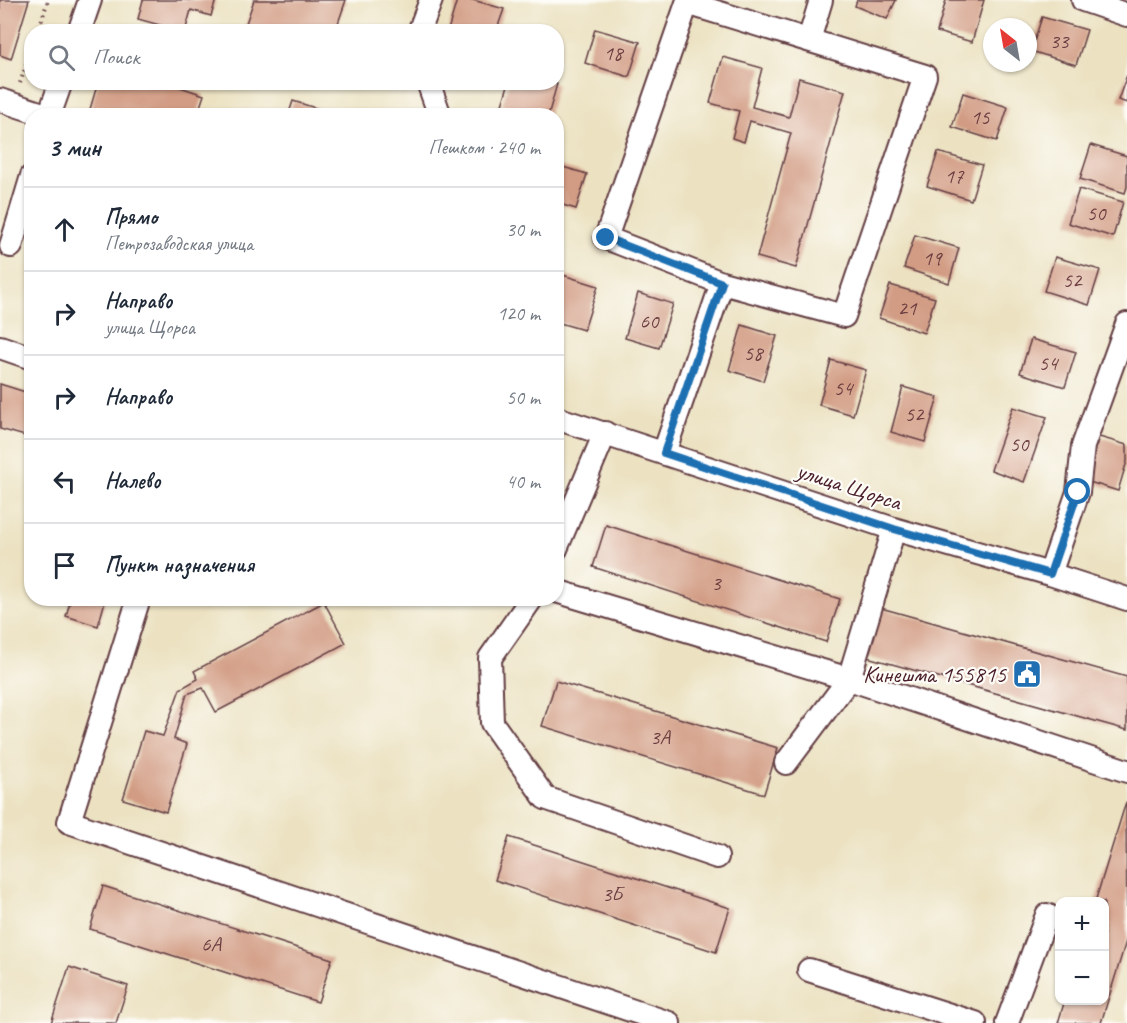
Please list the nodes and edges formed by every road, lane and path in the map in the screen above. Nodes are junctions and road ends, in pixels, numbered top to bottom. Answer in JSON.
{"nodes":[{"id":1,"x":48,"y":0,"type":"edge"},
{"id":2,"x":90,"y":0,"type":"edge"},
{"id":3,"x":430,"y":0,"type":"edge"},
{"id":4,"x":821,"y":0,"type":"edge"},
{"id":5,"x":1083,"y":0,"type":"edge"},
{"id":6,"x":1127,"y":15,"type":"edge"},
{"id":7,"x":40,"y":24,"type":"edge"},
{"id":8,"x":82,"y":24,"type":"edge"},
{"id":9,"x":422,"y":24,"type":"edge"},
{"id":10,"x":809,"y":40,"type":"junction"},
{"id":11,"x":24,"y":66,"type":"edge"},
{"id":12,"x":58,"y":90,"type":"edge"},
{"id":13,"x":431,"y":90,"type":"edge"},
{"id":14,"x":7,"y":102,"type":"edge"},
{"id":15,"x":25,"y":108,"type":"edge"},
{"id":16,"x":52,"y":108,"type":"edge"},
{"id":17,"x":437,"y":108,"type":"edge"},
{"id":18,"x":24,"y":208,"type":"edge"},
{"id":19,"x":14,"y":247,"type":"edge"},
{"id":20,"x":722,"y":283,"type":"junction"},
{"id":21,"x":1127,"y":324,"type":"edge"},
{"id":22,"x":0,"y":347,"type":"edge"},
{"id":23,"x":24,"y":355,"type":"edge"},
{"id":24,"x":564,"y":420,"type":"edge"},
{"id":25,"x":606,"y":433,"type":"junction"},
{"id":26,"x":664,"y":453,"type":"junction"},
{"id":27,"x":894,"y":529,"type":"junction"},
{"id":28,"x":564,"y":530,"type":"edge"},
{"id":29,"x":1050,"y":574,"type":"junction"},
{"id":30,"x":564,"y":593,"type":"edge"},
{"id":31,"x":1127,"y":599,"type":"edge"},
{"id":32,"x":136,"y":606,"type":"edge"},
{"id":33,"x":526,"y":606,"type":"edge"},
{"id":34,"x":849,"y":679,"type":"junction"},
{"id":35,"x":786,"y":763,"type":"dead end"},
{"id":36,"x":1127,"y":771,"type":"edge"},
{"id":37,"x":717,"y":856,"type":"dead end"},
{"id":38,"x":1047,"y":915,"type":"dead end"},
{"id":39,"x":809,"y":970,"type":"dead end"},
{"id":40,"x":669,"y":1023,"type":"edge"},
{"id":41,"x":975,"y":1023,"type":"edge"},
{"id":42,"x":1007,"y":1023,"type":"edge"}],
"edges":[{"from":1,"to":7,"type":"path"},
{"from":2,"to":8,"type":"street"},
{"from":3,"to":9,"type":"street"},
{"from":4,"to":10,"type":"street"},
{"from":5,"to":6,"type":"street"},
{"from":10,"to":20,"type":"street"},
{"from":10,"to":20,"type":"street"},
{"from":11,"to":14,"type":"path"},
{"from":12,"to":16,"type":"street"},
{"from":13,"to":17,"type":"street"},
{"from":14,"to":15,"type":"street"},
{"from":18,"to":19,"type":"street"},
{"from":20,"to":26,"type":"street"},
{"from":21,"to":29,"type":"street"},
{"from":22,"to":23,"type":"street"},
{"from":24,"to":25,"type":"street","name":"улица Щорса"},
{"from":25,"to":26,"type":"street","name":"улица Щорса"},
{"from":25,"to":28,"type":"street"},
{"from":26,"to":27,"type":"street","name":"улица Щорса"},
{"from":27,"to":29,"type":"street","name":"улица Щорса"},
{"from":27,"to":34,"type":"street"},
{"from":29,"to":31,"type":"street","name":"улица Щорса"},
{"from":30,"to":34,"type":"street"},
{"from":32,"to":40,"type":"street"},
{"from":33,"to":37,"type":"street"},
{"from":34,"to":35,"type":"street"},
{"from":34,"to":36,"type":"street"},
{"from":38,"to":42,"type":"street"},
{"from":39,"to":41,"type":"street"}]}
